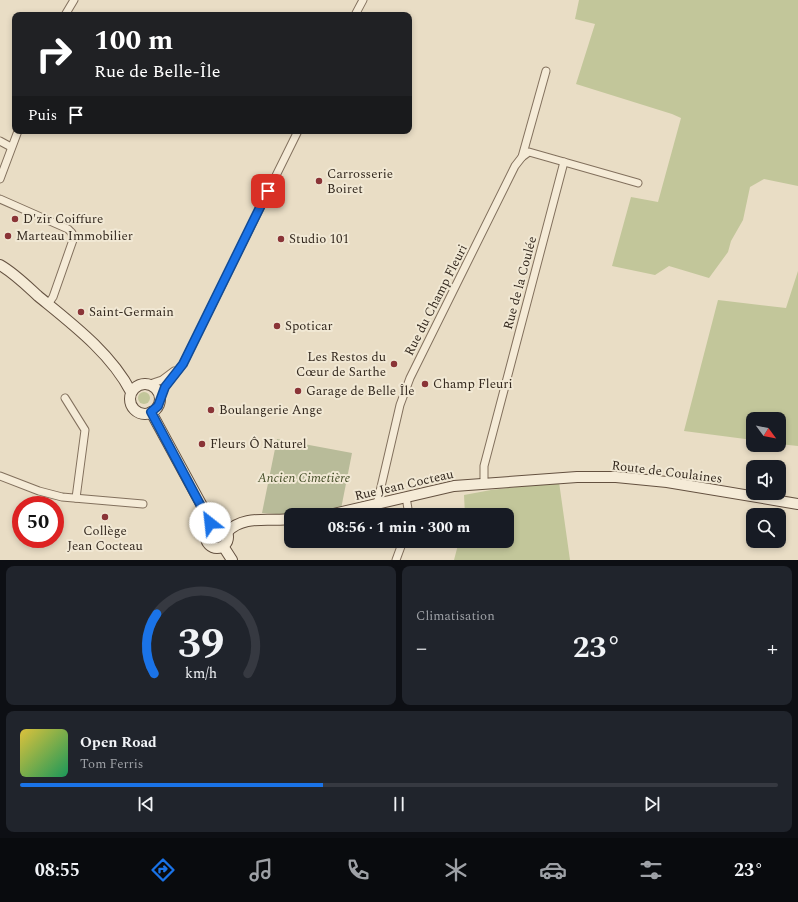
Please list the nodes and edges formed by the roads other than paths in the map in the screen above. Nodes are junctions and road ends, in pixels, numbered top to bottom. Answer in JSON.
{"nodes":[{"id":1,"x":74,"y":0,"type":"edge"},
{"id":2,"x":362,"y":0,"type":"edge"},
{"id":3,"x":66,"y":12,"type":"edge"},
{"id":4,"x":356,"y":12,"type":"edge"},
{"id":5,"x":546,"y":71,"type":"dead end"},
{"id":6,"x":17,"y":134,"type":"edge"},
{"id":7,"x":297,"y":134,"type":"edge"},
{"id":8,"x":0,"y":141,"type":"edge"},
{"id":9,"x":11,"y":148,"type":"junction"},
{"id":10,"x":522,"y":157,"type":"junction"},
{"id":11,"x":564,"y":162,"type":"junction"},
{"id":12,"x":0,"y":179,"type":"edge"},
{"id":13,"x":638,"y":183,"type":"dead end"},
{"id":14,"x":0,"y":199,"type":"edge"},
{"id":15,"x":0,"y":265,"type":"edge"},
{"id":16,"x":48,"y":304,"type":"junction"},
{"id":17,"x":183,"y":364,"type":"junction"},
{"id":18,"x":122,"y":375,"type":"junction"},
{"id":19,"x":139,"y":384,"type":"junction"},
{"id":20,"x":150,"y":384,"type":"junction"},
{"id":21,"x":131,"y":392,"type":"junction"},
{"id":22,"x":65,"y":398,"type":"dead end"},
{"id":23,"x":160,"y":400,"type":"junction"},
{"id":24,"x":151,"y":412,"type":"junction"},
{"id":25,"x":0,"y":476,"type":"edge"},
{"id":26,"x":484,"y":483,"type":"junction"},
{"id":27,"x":406,"y":497,"type":"junction"},
{"id":28,"x":76,"y":498,"type":"junction"},
{"id":29,"x":143,"y":504,"type":"dead end"},
{"id":30,"x":377,"y":504,"type":"junction"},
{"id":31,"x":798,"y":504,"type":"edge"},
{"id":32,"x":360,"y":508,"type":"edge"},
{"id":33,"x":408,"y":508,"type":"edge"},
{"id":34,"x":284,"y":519,"type":"edge"},
{"id":35,"x":213,"y":526,"type":"junction"},
{"id":36,"x":227,"y":532,"type":"junction"},
{"id":37,"x":223,"y":546,"type":"junction"},
{"id":38,"x":400,"y":548,"type":"edge"},
{"id":39,"x":232,"y":560,"type":"edge"},
{"id":40,"x":396,"y":560,"type":"edge"}],
"edges":[{"from":1,"to":3,"type":"street"},
{"from":2,"to":4,"type":"street"},
{"from":5,"to":10,"type":"street","name":"Rue du Champ Fleuri"},
{"from":6,"to":9,"type":"street"},
{"from":7,"to":17,"type":"street"},
{"from":8,"to":9,"type":"street"},
{"from":9,"to":12,"type":"street"},
{"from":10,"to":11,"type":"street"},
{"from":10,"to":30,"type":"street","name":"Rue du Champ Fleuri"},
{"from":11,"to":13,"type":"street"},
{"from":11,"to":26,"type":"street","name":"Rue de la Coulée"},
{"from":14,"to":16,"type":"street"},
{"from":15,"to":16,"type":"street"},
{"from":16,"to":18,"type":"street"},
{"from":17,"to":20,"type":"street"},
{"from":17,"to":23,"type":"street"},
{"from":18,"to":19,"type":"street"},
{"from":18,"to":21,"type":"street"},
{"from":19,"to":20,"type":"street"},
{"from":19,"to":21,"type":"street"},
{"from":20,"to":23,"type":"street"},
{"from":21,"to":24,"type":"street"},
{"from":22,"to":28,"type":"street"},
{"from":23,"to":24,"type":"street"},
{"from":24,"to":35,"type":"street"},
{"from":25,"to":28,"type":"street"},
{"from":26,"to":27,"type":"street","name":"Rue Jean Cocteau"},
{"from":26,"to":31,"type":"street","name":"Route de Coulaines"},
{"from":27,"to":30,"type":"street","name":"Rue Jean Cocteau"},
{"from":27,"to":33,"type":"street"},
{"from":28,"to":29,"type":"street"},
{"from":30,"to":32,"type":"street","name":"Rue Jean Cocteau"},
{"from":34,"to":36,"type":"street"},
{"from":35,"to":36,"type":"street"},
{"from":35,"to":37,"type":"street"},
{"from":36,"to":37,"type":"street"},
{"from":37,"to":39,"type":"street"},
{"from":38,"to":40,"type":"street"}]}
